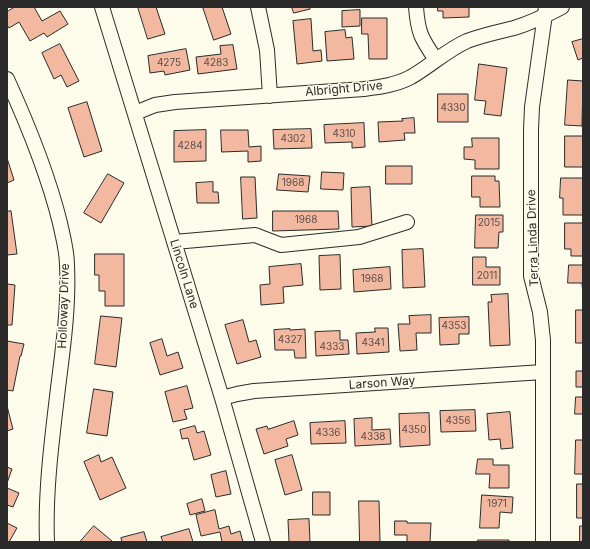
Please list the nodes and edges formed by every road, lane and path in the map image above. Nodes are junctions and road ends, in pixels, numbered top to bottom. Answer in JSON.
{"nodes":[{"id":1,"x":102,"y":7,"type":"edge"},
{"id":2,"x":258,"y":7,"type":"edge"},
{"id":3,"x":416,"y":7,"type":"edge"},
{"id":4,"x":562,"y":7,"type":"edge"},
{"id":5,"x":545,"y":11,"type":"edge"},
{"id":6,"x":436,"y":60,"type":"junction"},
{"id":7,"x":7,"y":79,"type":"edge"},
{"id":8,"x":270,"y":96,"type":"junction"},
{"id":9,"x":135,"y":112,"type":"junction"},
{"id":10,"x":407,"y":222,"type":"dead end"},
{"id":11,"x":174,"y":242,"type":"junction"},
{"id":12,"x":543,"y":372,"type":"junction"},
{"id":13,"x":222,"y":398,"type":"junction"},
{"id":14,"x":47,"y":542,"type":"edge"},
{"id":15,"x":263,"y":542,"type":"edge"},
{"id":16,"x":543,"y":542,"type":"edge"}],
"edges":[{"from":1,"to":9,"type":"street","name":"Lincoln Lane"},
{"from":2,"to":8,"type":"street"},
{"from":3,"to":6,"type":"street"},
{"from":4,"to":5,"type":"street","name":"Albright Drive"},
{"from":5,"to":6,"type":"street","name":"Albright Drive"},
{"from":5,"to":12,"type":"street","name":"Terra Linda Drive"},
{"from":6,"to":8,"type":"street","name":"Albright Drive"},
{"from":7,"to":14,"type":"street","name":"Holloway Drive"},
{"from":8,"to":9,"type":"street","name":"Albright Drive"},
{"from":9,"to":11,"type":"street","name":"Lincoln Lane"},
{"from":10,"to":11,"type":"street"},
{"from":11,"to":13,"type":"street","name":"Lincoln Lane"},
{"from":12,"to":13,"type":"street","name":"Larson Way"},
{"from":12,"to":16,"type":"street","name":"Terra Linda Drive"},
{"from":13,"to":15,"type":"street","name":"Lincoln Lane"}]}
